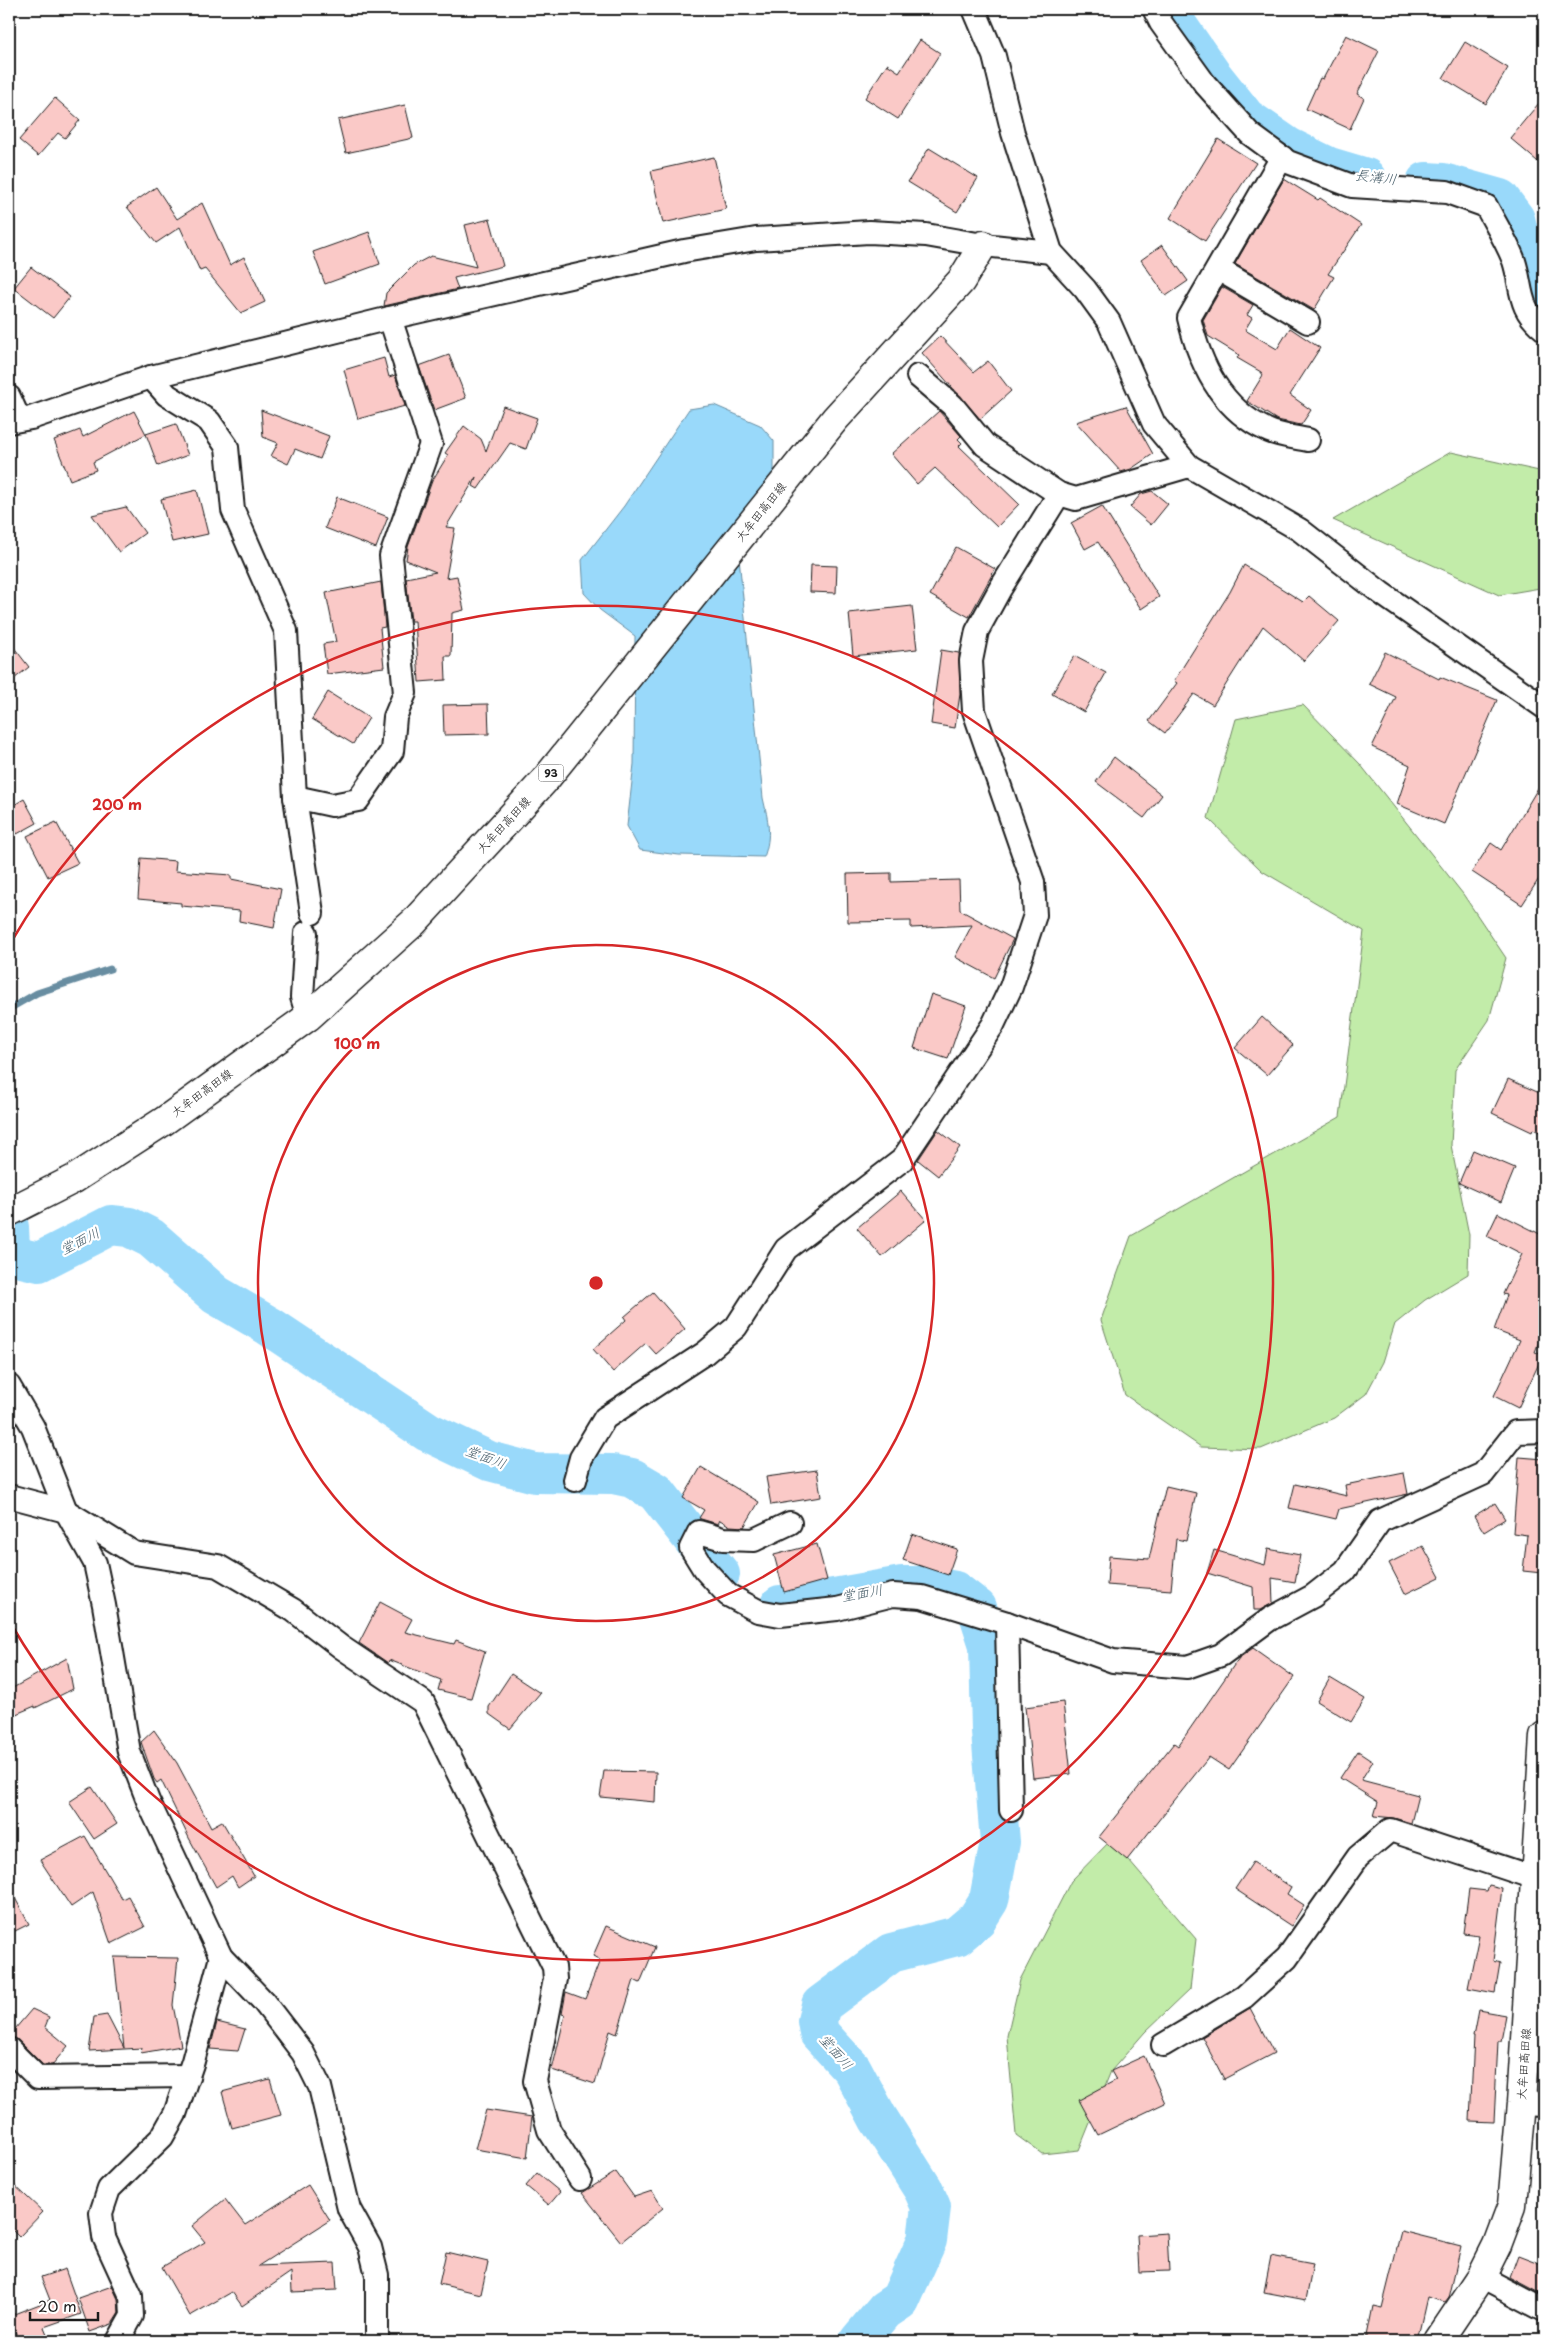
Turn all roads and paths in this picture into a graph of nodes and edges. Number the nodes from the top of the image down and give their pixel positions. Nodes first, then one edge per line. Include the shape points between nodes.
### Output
1 (974, 9) edge
2 (1154, 9) edge
3 (1282, 157) junction
4 (983, 245) junction
5 (1050, 252) junction
6 (1218, 269) junction
7 (390, 318) junction
8 (1308, 322) dead end
9 (1544, 329) edge
10 (918, 376) dead end
11 (151, 377) junction
12 (9, 397) edge
13 (14, 421) edge
14 (1308, 440) dead end
15 (1188, 466) junction
16 (1059, 494) junction
17 (1544, 707) edge
18 (295, 797) junction
19 (308, 1017) junction
20 (18, 1207) edge
21 (9, 1386) edge
22 (1544, 1431) edge
23 (575, 1480) dead end
24 (9, 1496) edge
25 (66, 1511) junction
26 (790, 1523) dead end
27 (1007, 1623) junction
28 (1544, 1736) edge
29 (1011, 1810) dead end
30 (1536, 1878) junction
31 (221, 1957) junction
32 (1163, 2045) dead end
33 (9, 2050) edge
34 (188, 2076) junction
35 (1533, 2104) edge
36 (580, 2179) dead end
37 (1481, 2277) junction
38 (1544, 2310) edge
39 (118, 2341) edge
40 (377, 2341) edge
41 (1438, 2341) edge

1 - 5 street via 994,56 1013,133
2 - 3 street via 1205,84 1250,134
3 - 6 street
3 - 9 street via 1352,186 1448,192 1486,206 1514,261 1520,294 1532,319
4 - 5 street
4 - 7 street via 926,235 869,232 756,239 684,251
4 - 19 main road, 大牟田高田線 / 93 via 961,281 835,419 545,780 414,922
5 - 15 street via 1085,289 1109,322 1154,424
6 - 8 street
6 - 14 street via 1189,318 1196,348 1210,377 1240,415 1268,431
7 - 11 street
7 - 18 street via 431,444 391,556 405,693 395,717 392,751 358,800 332,805
10 - 16 street via 952,405 986,445
11 - 13 street
11 - 18 street via 167,395 209,421 227,447 233,510 286,631
12 - 13 street
15 - 16 street via 1076,499
15 - 17 street via 1300,530 1381,593
16 - 23 street via 976,631 971,660 974,711 1033,882 1034,914 1011,987 993,1025 902,1160 786,1249 736,1327 705,1353 605,1418 581,1458
18 - 19 street via 309,923 302,997
19 - 20 main road, 大牟田高田線 / 93 via 164,1121 74,1179
21 - 25 street via 32,1428
22 - 27 street via 1516,1432 1483,1474 1380,1521 1345,1571 1313,1596 1270,1619 1221,1655 1187,1667 1113,1661
24 - 25 street
25 - 31 street via 94,1563 129,1752 148,1801
25 - 36 street via 134,1553 218,1566 293,1610 423,1702 554,1967 555,1980 535,2081 549,2130
26 - 27 street via 754,1540 723,1539 699,1532 691,1548 704,1569 728,1595 758,1611 780,1616 837,1609 893,1595 922,1597
27 - 29 street
28 - 30 main road, 大牟田高田線
30 - 32 street via 1390,1830 1358,1857 1287,1958 1244,1997
30 - 35 main road, 大牟田高田線
31 - 34 street
31 - 40 street via 263,2001 303,2052 320,2087 349,2208 370,2247 376,2275
33 - 34 street via 38,2078
34 - 39 street via 175,2114 162,2137 109,2189 101,2213 104,2237 131,2296 132,2316
35 - 37 main road, 大牟田高田線 via 1512,2204
37 - 38 street
37 - 41 main road, 大牟田高田線

